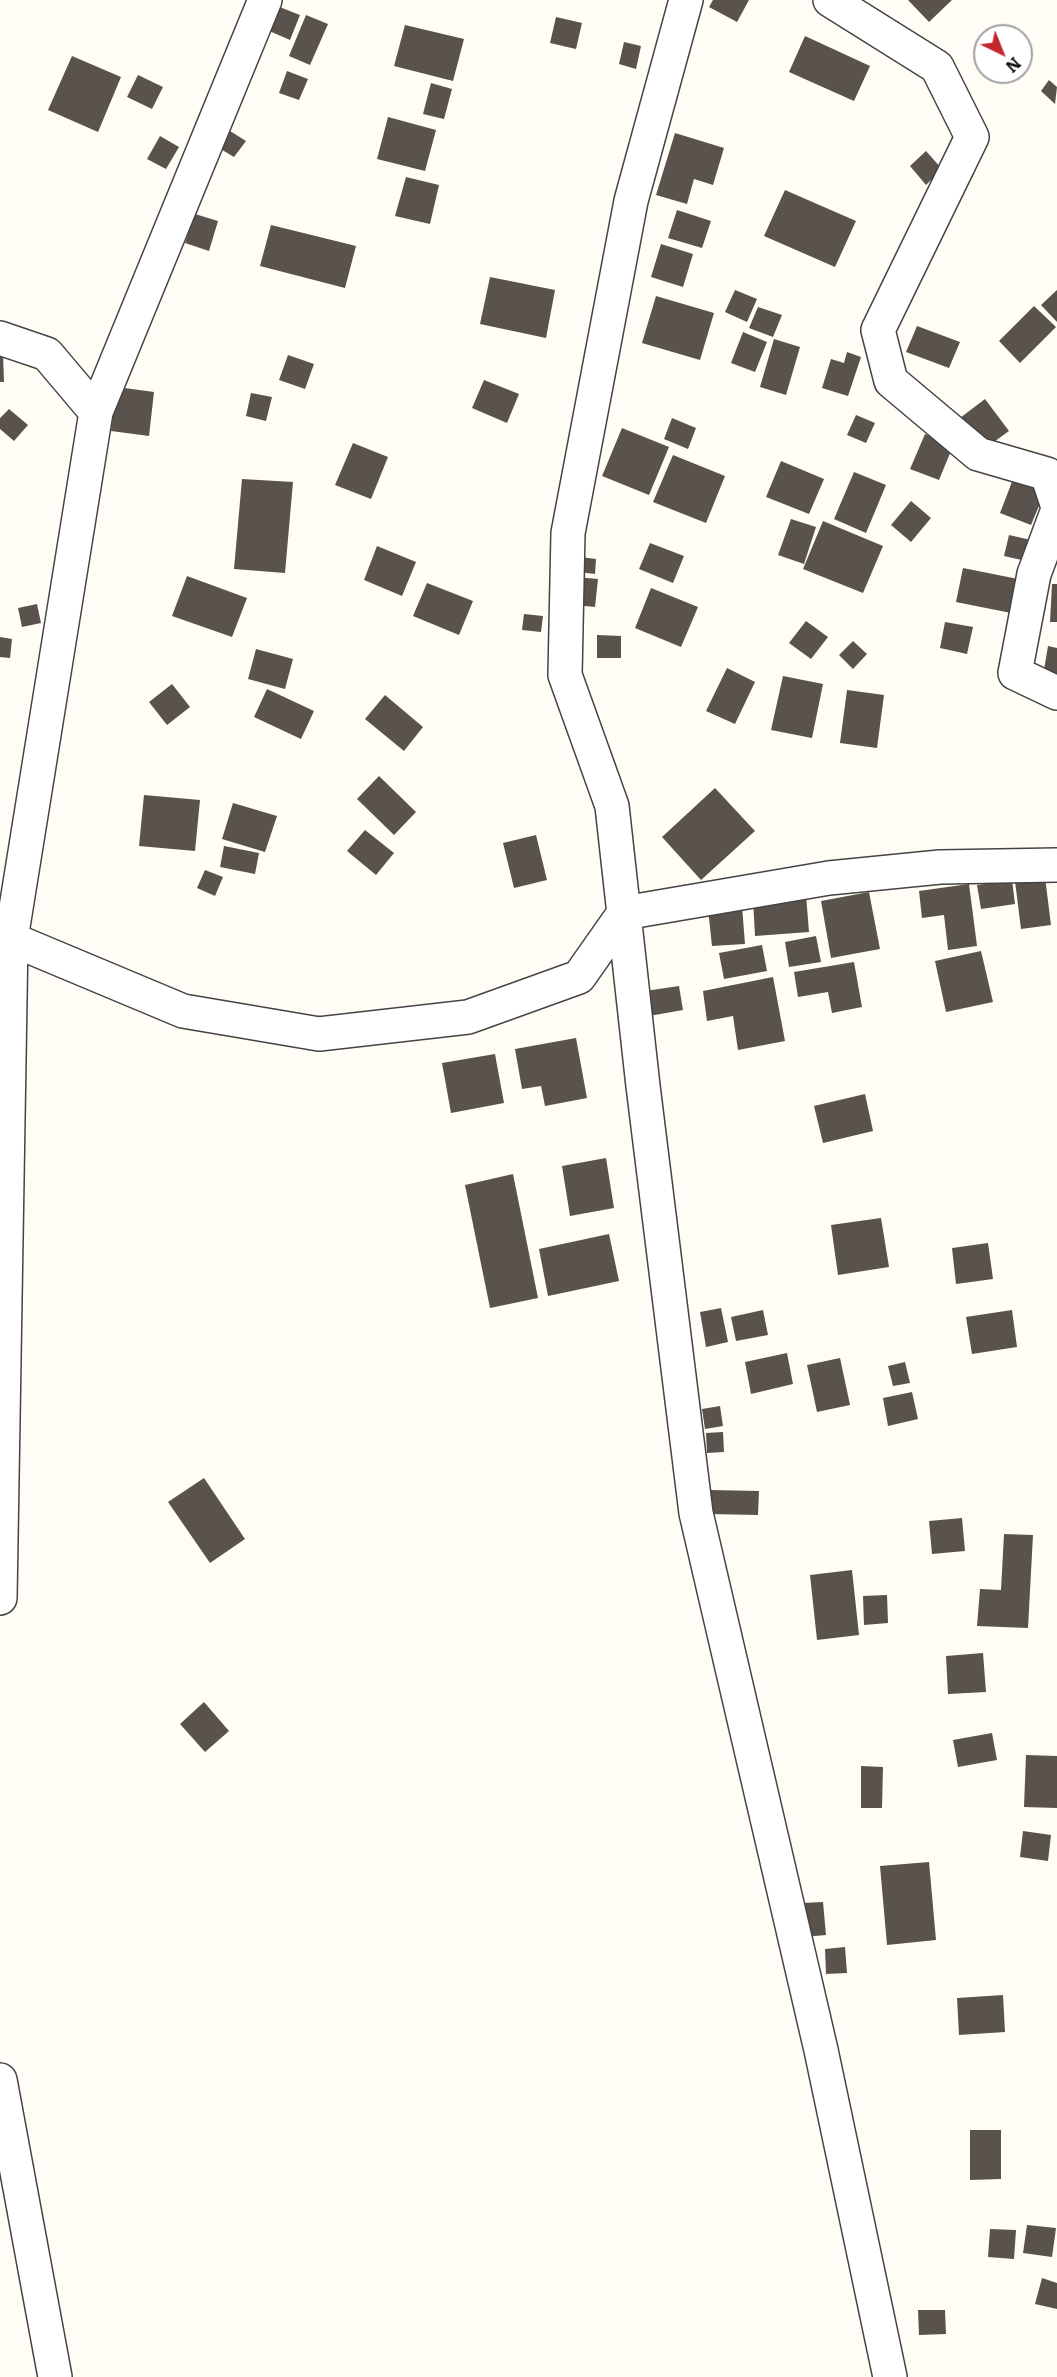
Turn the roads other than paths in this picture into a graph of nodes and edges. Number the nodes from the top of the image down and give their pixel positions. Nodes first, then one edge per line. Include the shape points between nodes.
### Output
1 (265, 0) edge
2 (686, 0) edge
3 (830, 0) edge
4 (0, 338) edge
5 (96, 412) junction
6 (1057, 504) edge
7 (1057, 512) edge
8 (1057, 693) edge
9 (1057, 865) edge
10 (624, 913) junction
11 (11, 939) junction
12 (0, 1598) edge
13 (0, 2080) edge
14 (55, 2377) edge
15 (890, 2377) edge

1 - 5 street
2 - 10 street via 631,201 568,533 565,675 612,806
3 - 6 street via 938,67 972,137 878,330 891,381 978,454 1047,474
4 - 5 street via 47,354
5 - 11 street
7 - 8 street via 1034,574 1015,673
9 - 10 street via 940,867 829,878
10 - 11 street via 579,977 468,1017 319,1034 183,1011
10 - 15 street via 696,1513 821,2050
11 - 12 street
13 - 14 street

